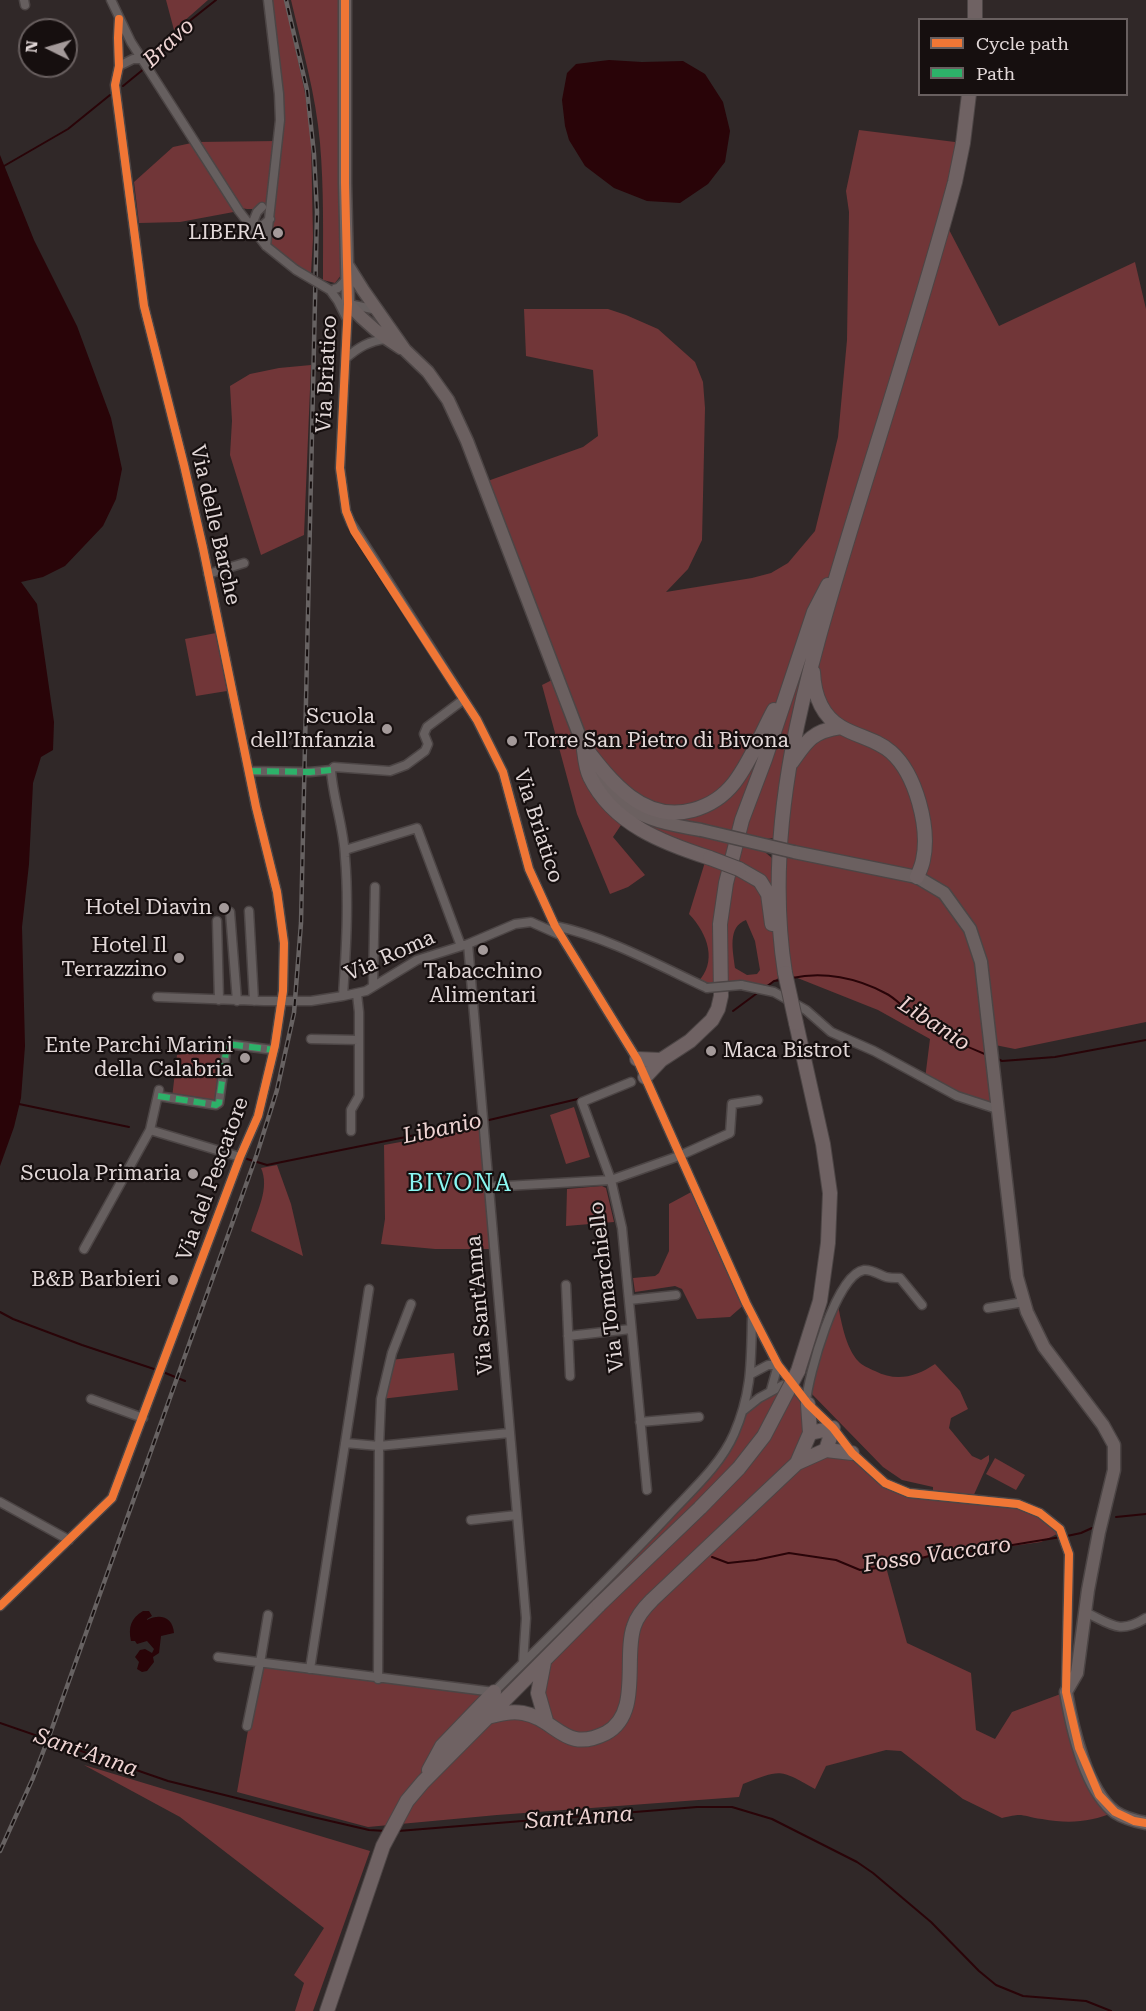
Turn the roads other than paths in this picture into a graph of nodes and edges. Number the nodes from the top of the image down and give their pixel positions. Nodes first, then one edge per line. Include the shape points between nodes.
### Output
1 (111, 0) edge
2 (268, 0) edge
3 (345, 0) edge
4 (975, 0) edge
5 (975, 18) edge
6 (119, 19) junction
7 (132, 44) junction
8 (119, 51) junction
9 (142, 60) junction
10 (122, 64) junction
11 (969, 96) edge
12 (272, 197) junction
13 (236, 207) junction
14 (262, 207) junction
15 (270, 219) junction
16 (251, 227) junction
17 (266, 246) junction
18 (348, 272) junction
19 (334, 289) junction
20 (343, 303) junction
21 (378, 310) junction
22 (386, 339) junction
23 (405, 350) junction
24 (346, 357) junction
25 (841, 562) junction
26 (244, 563) dead end
27 (208, 574) junction
28 (813, 659) junction
29 (792, 678) junction
30 (462, 700) junction
31 (841, 727) junction
32 (583, 745) junction
33 (789, 766) junction
34 (331, 770) junction
35 (249, 771) junction
36 (345, 850) junction
37 (917, 877) junction
38 (375, 887) dead end
39 (249, 911) dead end
40 (230, 912) dead end
41 (217, 921) dead end
42 (557, 930) junction
43 (465, 945) junction
44 (781, 945) junction
45 (373, 986) junction
46 (357, 994) junction
47 (282, 995) junction
48 (343, 996) junction
49 (157, 997) dead end
50 (219, 1000) junction
51 (237, 1001) junction
52 (254, 1001) junction
53 (310, 1039) dead end
54 (359, 1040) junction
55 (274, 1050) junction
56 (637, 1059) junction
57 (661, 1060) junction
58 (645, 1077) junction
59 (632, 1082) dead end
60 (758, 1100) dead end
61 (997, 1108) junction
62 (150, 1130) junction
63 (351, 1131) dead end
64 (679, 1156) junction
65 (240, 1157) junction
66 (611, 1180) junction
67 (488, 1187) junction
68 (84, 1249) dead end
69 (566, 1285) dead end
70 (369, 1290) dead end
71 (676, 1295) dead end
72 (628, 1300) junction
73 (1024, 1302) junction
74 (411, 1304) dead end
75 (922, 1305) dead end
76 (988, 1308) dead end
77 (752, 1316) junction
78 (631, 1329) junction
79 (568, 1336) junction
80 (778, 1365) junction
81 (751, 1374) junction
82 (570, 1376) dead end
83 (771, 1390) junction
84 (799, 1392) junction
85 (91, 1399) dead end
86 (807, 1403) junction
87 (743, 1410) junction
88 (699, 1417) dead end
89 (143, 1418) junction
90 (640, 1422) junction
91 (833, 1428) junction
92 (510, 1433) junction
93 (810, 1433) junction
94 (345, 1443) junction
95 (379, 1446) junction
96 (826, 1450) junction
97 (852, 1453) junction
98 (797, 1463) junction
99 (647, 1490) dead end
100 (0, 1502) edge
101 (517, 1515) junction
102 (471, 1520) dead end
103 (69, 1540) junction
104 (0, 1606) edge
105 (1085, 1612) junction
106 (268, 1615) dead end
107 (1146, 1618) edge
108 (218, 1657) dead end
109 (544, 1662) junction
110 (261, 1663) junction
111 (523, 1663) junction
112 (310, 1669) junction
113 (378, 1679) junction
114 (494, 1692) junction
115 (1066, 1692) junction
116 (487, 1718) junction
117 (546, 1721) junction
118 (247, 1726) dead end
119 (423, 1782) junction
120 (1146, 1823) edge
121 (327, 2011) edge

1 - 6 street
2 - 12 street via 280,103
3 - 18 street
4 - 5 main road
6 - 7 street
6 - 8 street
7 - 8 street
7 - 9 street
7 - 10 street via 131,53
8 - 10 street
9 - 10 street
9 - 13 street
10 - 27 street, Via delle Barche via 115,85 144,306
11 - 25 main road via 956,182
12 - 14 street
12 - 15 street
13 - 14 street
13 - 16 street
14 - 16 street
15 - 16 street via 257,228
15 - 17 street
16 - 17 street
17 - 19 street, bridge via 296,270
18 - 19 street
18 - 20 street
18 - 21 street
19 - 20 street
20 - 21 street
20 - 22 street
20 - 24 street, Via Briatico via 348,321
21 - 23 street
22 - 23 street
22 - 24 street via 373,340
23 - 32 street via 428,372 448,400 467,441
24 - 30 street, Via Briatico via 340,468 346,511 354,531
25 - 28 main road
25 - 29 main road via 814,612
26 - 27 street
27 - 35 street, Via delle Barche
28 - 31 main road via 819,704
28 - 33 main road
29 - 32 main road via 750,758 735,781 710,805 687,812 643,805 607,777
29 - 57 main road via 742,820 726,883 720,924 718,1009 690,1041
30 - 34 street via 427,727 425,751 406,765 390,771 334,767
30 - 42 street, Via Briatico via 477,720 503,772 528,869
31 - 33 main road via 814,734
31 - 37 main road via 890,751 905,767 923,822 923,859
32 - 37 street, bridge via 604,784 626,808 641,816
32 - 44 main road, bridge via 589,775 612,809 658,839 760,881 768,894 773,934
33 - 44 main road via 781,846
34 - 35 street
34 - 36 street
35 - 47 street, Via delle Barche via 277,892 284,943
36 - 43 street, Via Sant'Anna via 417,828
36 - 48 street
37 - 61 street via 944,893 970,929 981,962
38 - 45 street
39 - 52 street
40 - 51 street
41 - 50 street
42 - 43 street, Via Roma via 531,922 515,924
42 - 56 street, Via Briatico
42 - 61 street, Via Roma, bridge via 572,929 707,988 741,985 770,991 806,1010 831,1032 957,1096
43 - 45 street, Via Roma via 417,960
43 - 67 street, Via Sant'Anna
44 - 109 main road, bridge via 824,1144 830,1193 820,1301 798,1371 764,1436 739,1468
45 - 46 street, Via Roma
46 - 48 street, Via Roma
46 - 54 street
47 - 48 street, Via Roma via 311,1001
47 - 52 street, Via Roma
47 - 55 street, Via del Pescatore
49 - 50 street, Via Roma
50 - 51 street, Via Roma
51 - 52 street, Via Roma
53 - 54 street
54 - 63 street via 358,1096 351,1110
55 - 62 street via 227,1044 219,1103 158,1093
55 - 65 street, Via del Pescatore via 258,1116
56 - 57 main road
56 - 58 street, Via Briatico
57 - 58 main road
58 - 64 street, Via Briatico
59 - 66 street, Via Tomarchiello via 582,1102
60 - 64 street via 732,1104 730,1133
61 - 73 street via 1017,1277
62 - 65 street
62 - 68 street
64 - 66 street
64 - 77 street, Via Briatico
65 - 89 street, Via del Pescatore
66 - 67 street
66 - 72 street, Via Tomarchiello via 622,1228
67 - 92 street, Via Sant'Anna
69 - 79 street
70 - 94 street
71 - 72 street
72 - 78 street, Via Tomarchiello
73 - 76 street
73 - 105 street via 1044,1347 1114,1445 1114,1470
74 - 95 street via 392,1353 381,1399
75 - 86 street via 900,1278 864,1270 853,1275 831,1313 808,1385
77 - 80 street, Via Briatico
77 - 81 street
78 - 79 street
78 - 90 street, Via Tomarchiello
79 - 82 street
80 - 81 street via 768,1365
80 - 83 street
80 - 84 street, Via Briatico
81 - 87 street
83 - 84 street via 783,1385
83 - 87 street
84 - 86 street, Via Briatico
85 - 89 street
86 - 91 street, Via Briatico
86 - 93 main road
87 - 111 street via 718,1463
88 - 90 street
89 - 103 street, Via del Pescatore via 112,1498
90 - 99 street, Via Tomarchiello
91 - 93 main road
91 - 96 main road
91 - 97 street, Via Briatico
92 - 95 street
92 - 101 street, Via Sant'Anna
93 - 98 main road
94 - 95 street
94 - 112 street
95 - 113 street
96 - 97 main road
96 - 98 main road
97 - 115 street, Via Briatico via 885,1483 909,1493 1018,1504 1040,1513 1060,1532 1069,1554
98 - 117 main road via 645,1608 632,1635 628,1700 610,1731 584,1740 565,1736
100 - 103 street
101 - 102 street
101 - 111 street, Via Sant'Anna via 526,1618
103 - 104 street, Via del Pescatore
105 - 107 street via 1116,1627 1132,1627
105 - 115 street via 1077,1673
106 - 110 street
108 - 110 street
109 - 116 main road
109 - 117 main road via 538,1694
110 - 112 street
110 - 118 street
111 - 114 street
112 - 113 street
113 - 114 street
114 - 119 main road via 442,1746
115 - 120 street via 1079,1748 1099,1795 1115,1812
116 - 117 main road via 507,1712 525,1713
116 - 119 main road
119 - 121 main road via 407,1801 387,1839

